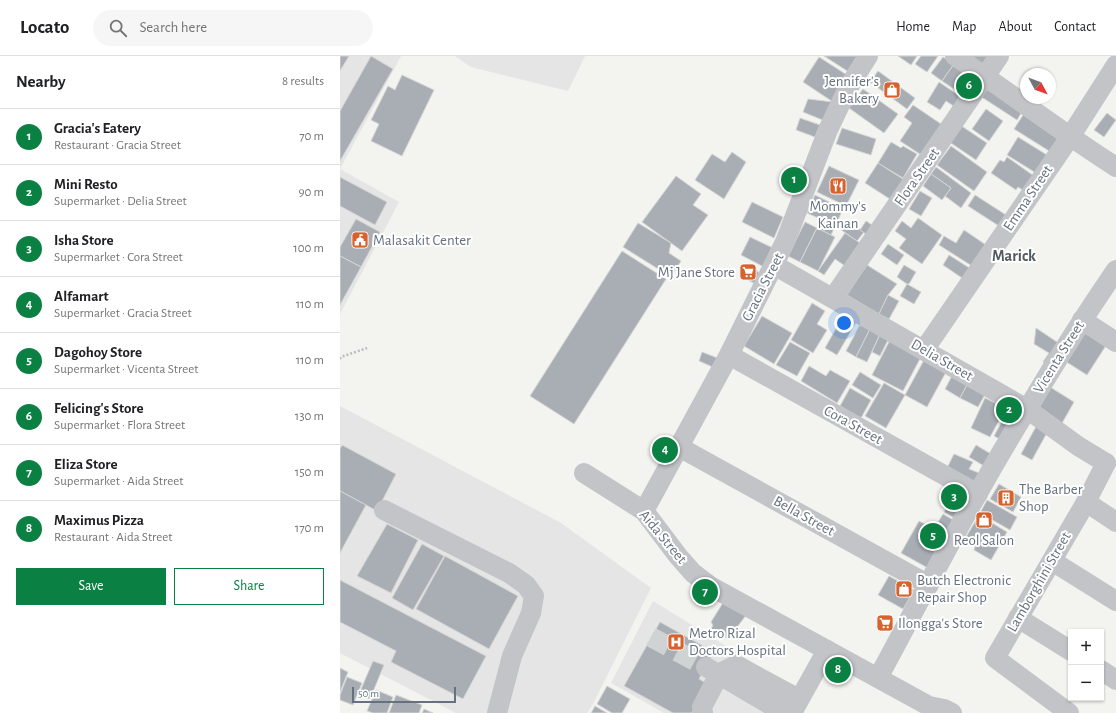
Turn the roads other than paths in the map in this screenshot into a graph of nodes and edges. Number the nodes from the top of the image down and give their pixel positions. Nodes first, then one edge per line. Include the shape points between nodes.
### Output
1 (868, 56) edge
2 (954, 56) edge
3 (999, 56) edge
4 (1116, 65) edge
5 (986, 77) junction
6 (1070, 137) junction
7 (1116, 167) edge
8 (774, 265) junction
9 (1116, 270) edge
10 (833, 298) junction
11 (1082, 320) junction
12 (1116, 342) edge
13 (924, 350) junction
14 (729, 355) junction
15 (1027, 409) junction
16 (678, 447) junction
17 (1111, 460) edge
18 (584, 473) dead end
19 (978, 494) junction
20 (1086, 502) junction
21 (384, 510) dead end
22 (644, 511) junction
23 (1116, 522) edge
24 (1052, 561) junction
25 (928, 585) junction
26 (1116, 601) edge
27 (1018, 618) junction
28 (1068, 649) edge
29 (827, 650) junction
30 (713, 672) junction
31 (1104, 672) edge
32 (878, 678) junction
33 (1116, 680) edge
34 (796, 706) edge
35 (941, 710) edge
36 (497, 713) edge
37 (703, 713) edge
38 (784, 713) edge
39 (1069, 713) edge

1 - 8 street, Gracia Street via 848,88 828,130
2 - 5 street
3 - 5 street, Flora Street
4 - 6 street, Emma Street
5 - 6 street
5 - 10 street, Flora Street
6 - 7 street
6 - 13 street, Emma Street
8 - 10 street, Delia Street
8 - 14 street, Gracia Street
9 - 11 street, Vicenta Street
10 - 13 street, Delia Street
11 - 12 street
11 - 15 street, Vicenta Street
13 - 15 street, Delia Street
14 - 16 street, Gracia Street
14 - 19 street, Cora Street
15 - 17 street, Delia Street via 1078,446
15 - 19 street, Vicenta Street
16 - 22 street, Gracia Street
16 - 25 street, Bella Street
17 - 20 street, Lamborghini Street
18 - 22 street, Aida Street
19 - 25 street, Vicenta Street
20 - 23 street
20 - 24 street, Lamborghini Street
21 - 36 street via 509,573 526,585 534,596 531,613 512,656
22 - 29 street, Aida Street via 678,556 693,573 710,586
24 - 26 street
24 - 27 street, Lamborghini Street
25 - 32 street, Vicenta Street
27 - 28 street
27 - 39 street, Lamborghini Street via 995,658
29 - 32 street, Aida Street
29 - 34 street
30 - 34 street via 724,671 736,664
30 - 37 street via 714,684 702,707
30 - 38 street
31 - 33 street
32 - 35 street, Aida Street

